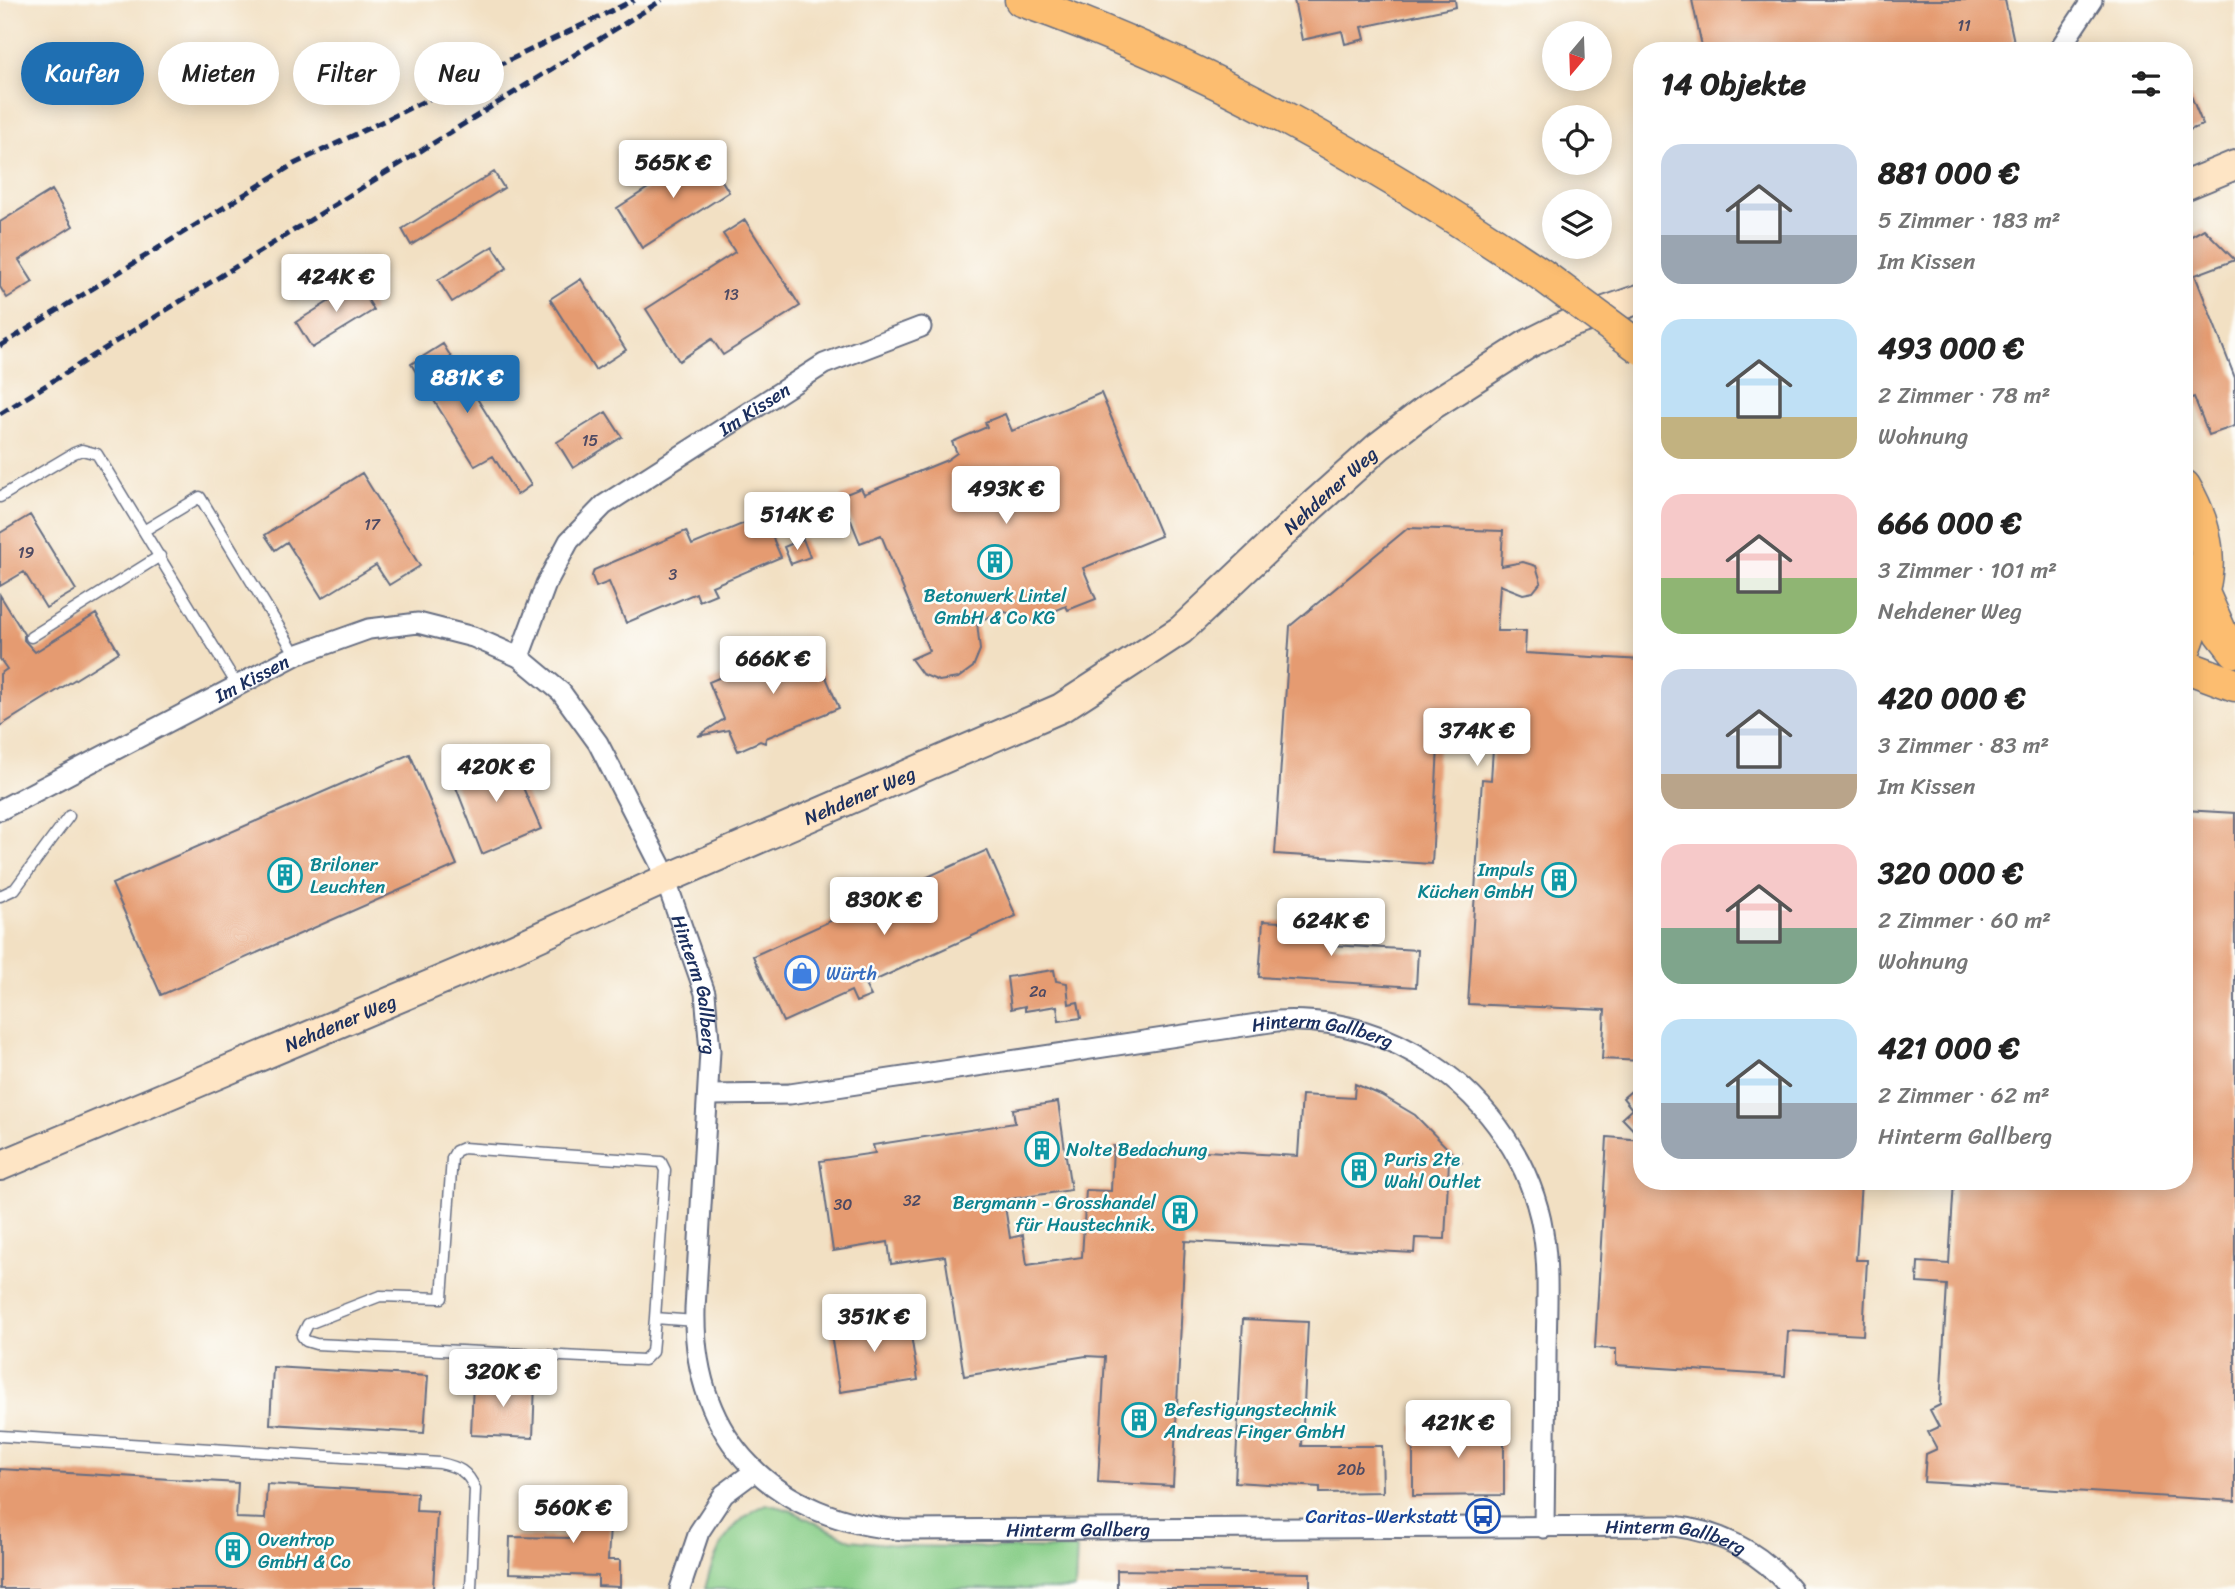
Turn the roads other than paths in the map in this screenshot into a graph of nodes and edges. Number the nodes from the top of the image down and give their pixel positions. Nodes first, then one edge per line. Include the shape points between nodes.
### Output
1 (1021, 0) edge
2 (2092, 0) edge
3 (2064, 42) edge
4 (2235, 166) edge
5 (2193, 182) edge
6 (1633, 301) edge
7 (921, 327) dead end
8 (1633, 342) edge
9 (0, 497) edge
10 (2193, 503) edge
11 (145, 530) junction
12 (160, 556) junction
13 (2194, 584) edge
14 (31, 638) dead end
15 (2235, 651) edge
16 (296, 655) junction
17 (519, 657) junction
18 (2193, 669) edge
19 (237, 685) junction
20 (2235, 685) edge
21 (0, 810) edge
22 (69, 816) dead end
23 (666, 879) junction
24 (0, 896) edge
25 (708, 1096) junction
26 (0, 1166) edge
27 (655, 1318) junction
28 (695, 1321) junction
29 (0, 1436) edge
30 (755, 1471) junction
31 (1544, 1528) junction
32 (471, 1589) edge
33 (680, 1589) edge
34 (1791, 1589) edge

1 - 8 main road, bridge via 1165,59 1322,136 1455,216
2 - 3 street
4 - 5 street
6 - 23 street, Nehdener Weg via 1567,324 1528,344 1431,406 1312,506 1181,631 1061,708
7 - 17 street, Im Kissen via 824,364 604,505 569,541 546,583
9 - 11 lane via 74,453 90,450 104,463
10 - 13 main road via 2206,542
11 - 12 lane
11 - 16 lane via 200,497
12 - 14 lane
12 - 19 lane
13 - 15 main road
16 - 17 street, Im Kissen via 369,629 418,624 472,637
16 - 19 street, Im Kissen
17 - 23 street, Im Kissen via 561,692 598,743
18 - 20 main road
19 - 21 street, Im Kissen
22 - 24 lane via 15,889
23 - 25 street, Hinterm Gallberg via 705,993
23 - 26 street, Nehdener Weg via 477,965
25 - 28 street, Hinterm Gallberg
25 - 31 street, Hinterm Gallberg via 790,1094 1277,1021 1341,1025 1399,1044 1449,1075 1478,1103 1509,1143 1536,1202 1546,1259
27 - 27 lane via 652,1352 644,1360 316,1343 302,1336 308,1324 380,1296 442,1298 452,1158 463,1147 662,1162
27 - 28 lane
28 - 30 street, Hinterm Gallberg via 702,1368 719,1422
29 - 32 lane via 458,1467 471,1477 475,1489
30 - 31 street, Hinterm Gallberg via 798,1503 833,1519 904,1531
30 - 33 street via 724,1494 699,1532
31 - 34 street, Hinterm Gallberg via 1674,1526 1697,1530 1754,1554

